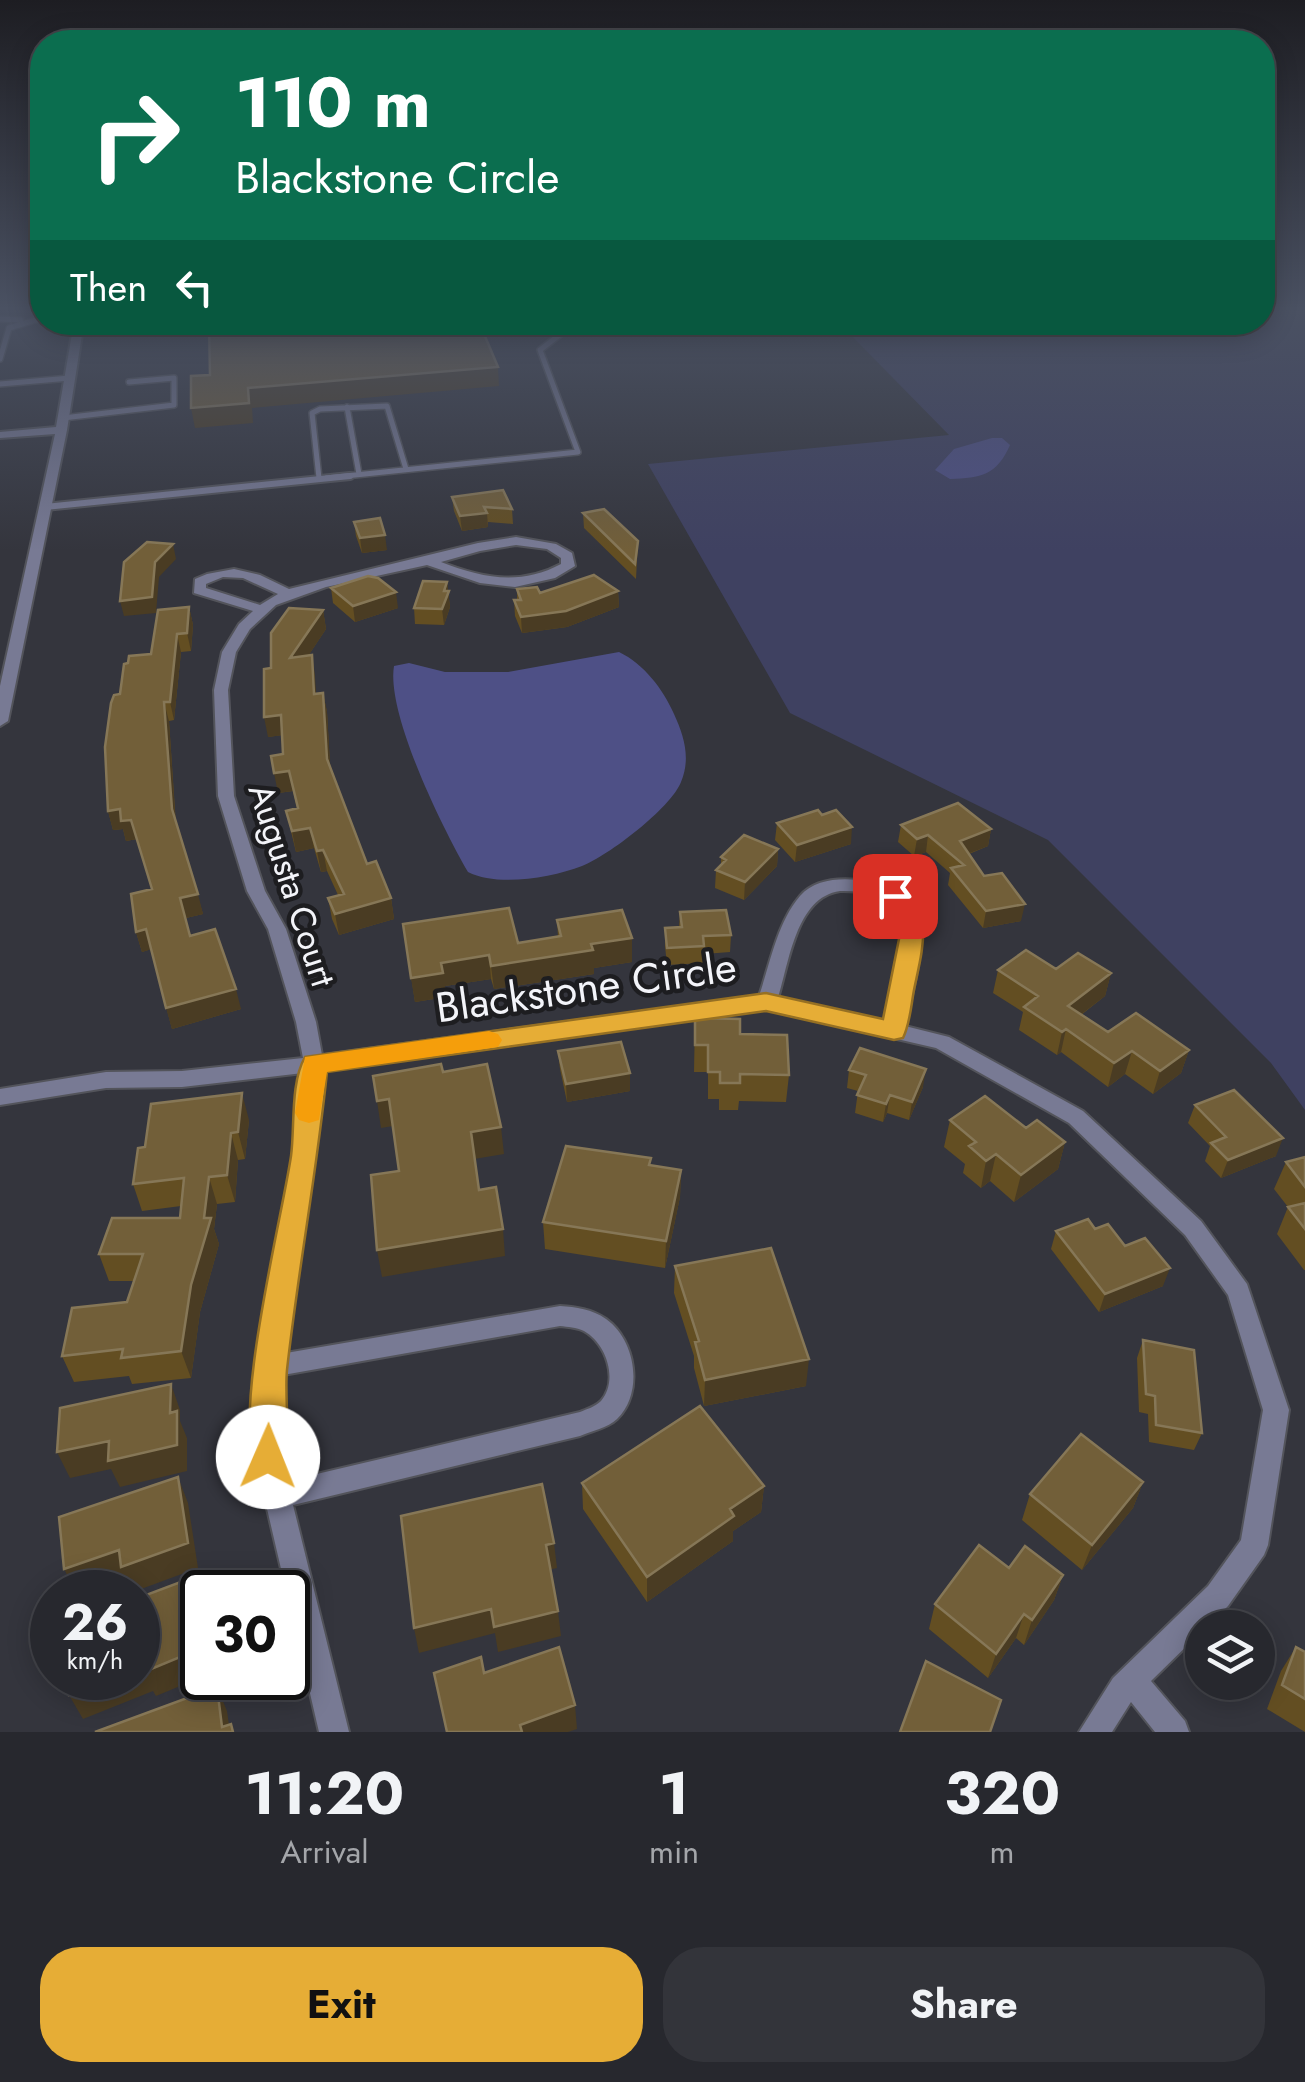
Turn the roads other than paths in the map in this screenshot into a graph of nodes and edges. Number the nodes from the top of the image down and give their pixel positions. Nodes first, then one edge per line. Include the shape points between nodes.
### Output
1 (68, 389) edge
2 (174, 389) edge
3 (554, 389) edge
4 (346, 406) junction
5 (62, 424) junction
6 (0, 435) edge
7 (406, 470) junction
8 (360, 474) junction
9 (319, 478) junction
10 (45, 506) junction
11 (427, 561) junction
12 (288, 594) junction
13 (263, 610) junction
14 (3, 688) edge
15 (0, 721) edge
16 (766, 1002) junction
17 (894, 1031) junction
18 (314, 1064) junction
19 (0, 1097) edge
20 (272, 1366) junction
21 (276, 1496) junction
22 (1131, 1679) junction
23 (334, 1732) edge
24 (1094, 1732) edge
25 (1174, 1732) edge

1 - 5 street
2 - 5 lane via 174,405
3 - 7 lane via 578,452
4 - 7 lane via 387,406
4 - 8 lane
4 - 9 lane via 312,414
5 - 6 street
5 - 10 street
7 - 8 lane
8 - 9 lane
9 - 10 lane
10 - 14 street
11 - 11 street, Augusta Court via 504,584 534,582 568,566 555,546 528,542
11 - 12 street, Augusta Court
12 - 13 street, Augusta Court
12 - 13 street via 249,573 230,571 200,582 198,590 215,598
13 - 18 street, Augusta Court via 229,652 221,690 226,796 256,891 276,929
14 - 15 street
16 - 17 street, Blackstone Circle
16 - 17 street via 800,908 814,892 828,885 873,884 908,911 912,934
16 - 18 street, Blackstone Circle
17 - 22 street, Blackstone Circle via 942,1042 1076,1117 1193,1228 1239,1291 1276,1410 1254,1545 1218,1596
18 - 19 street, Blackstone Circle via 106,1080
18 - 20 street
20 - 21 street via 268,1457
20 - 21 street via 560,1316 585,1319 608,1334 620,1358 621,1388 608,1412 580,1424
21 - 23 street
22 - 24 street, Blackstone Circle
22 - 25 street

